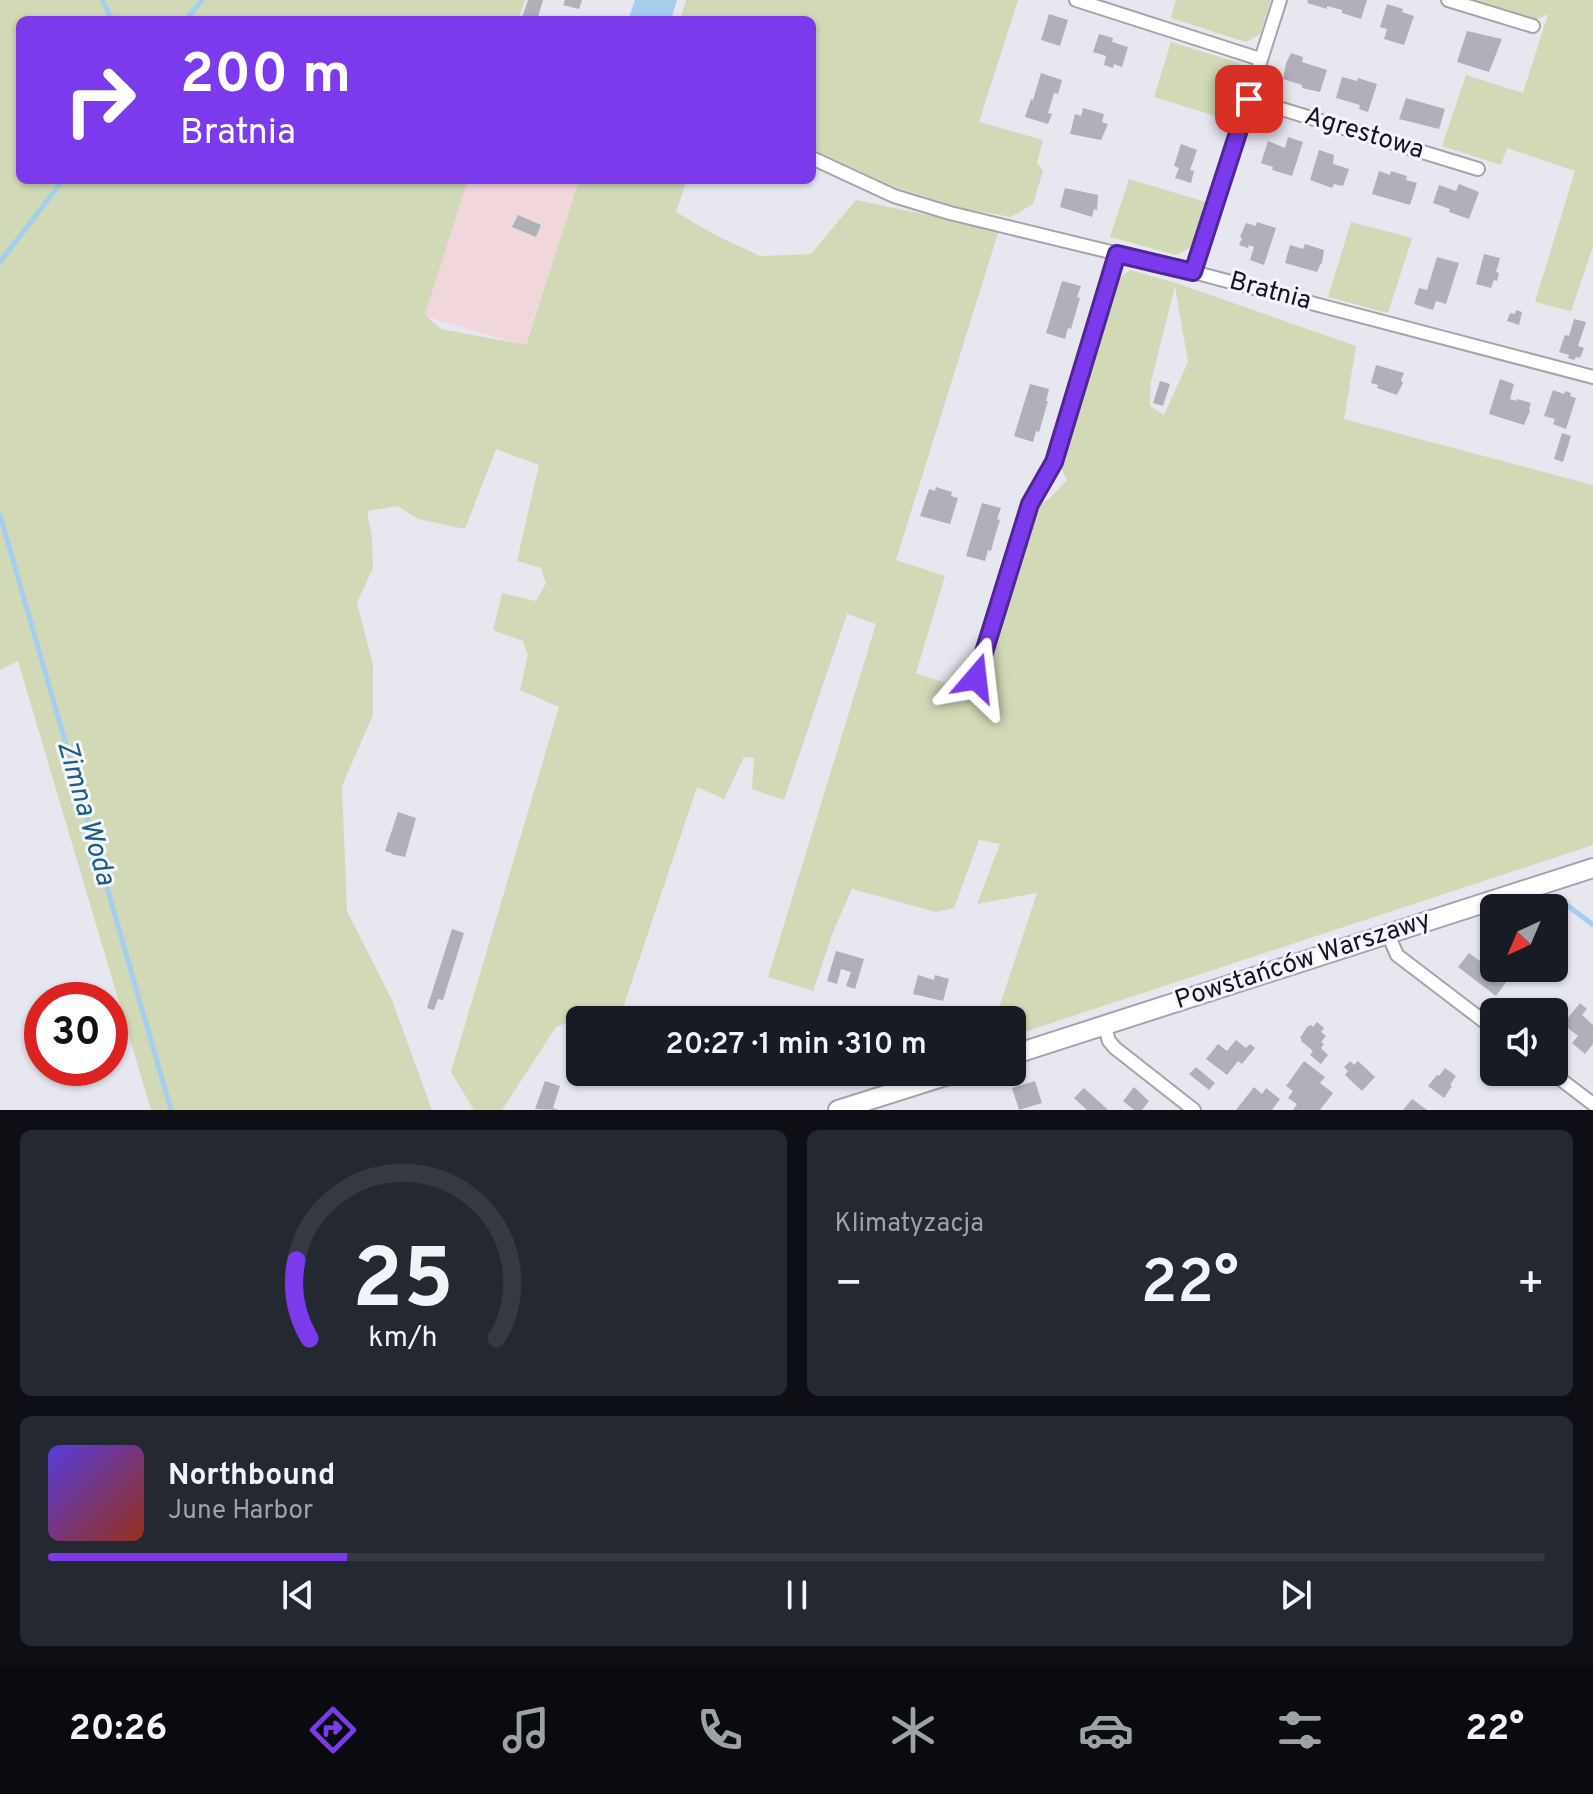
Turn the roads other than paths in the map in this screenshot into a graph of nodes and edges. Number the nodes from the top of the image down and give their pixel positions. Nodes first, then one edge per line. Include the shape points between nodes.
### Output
1 (1076, 0) edge
2 (1280, 0) edge
3 (1448, 0) edge
4 (1533, 26) dead end
5 (1260, 59) junction
6 (1249, 99) junction
7 (816, 160) edge
8 (1478, 169) dead end
9 (1117, 254) junction
10 (1193, 272) junction
11 (1593, 377) edge
12 (976, 678) dead end
13 (1593, 868) edge
14 (1388, 934) junction
15 (1480, 1018) edge
16 (1104, 1025) junction
17 (1026, 1050) edge
18 (1568, 1085) edge
19 (920, 1086) edge
20 (1593, 1104) edge
21 (869, 1105) edge
22 (838, 1110) edge
23 (1194, 1110) edge

1 - 5 street
2 - 5 street
3 - 4 street
5 - 6 street
6 - 8 street, Agrestowa
6 - 10 street
7 - 9 street, Bratnia via 894,196
9 - 10 street, Bratnia
9 - 12 street via 1054,462 1030,504
10 - 11 street, Bratnia
13 - 14 street, Powstańców Warszawy
14 - 15 street via 1397,955
14 - 16 street, Powstańców Warszawy
16 - 17 street, Powstańców Warszawy
16 - 23 street via 1113,1046
18 - 20 street
19 - 21 street
21 - 22 street

